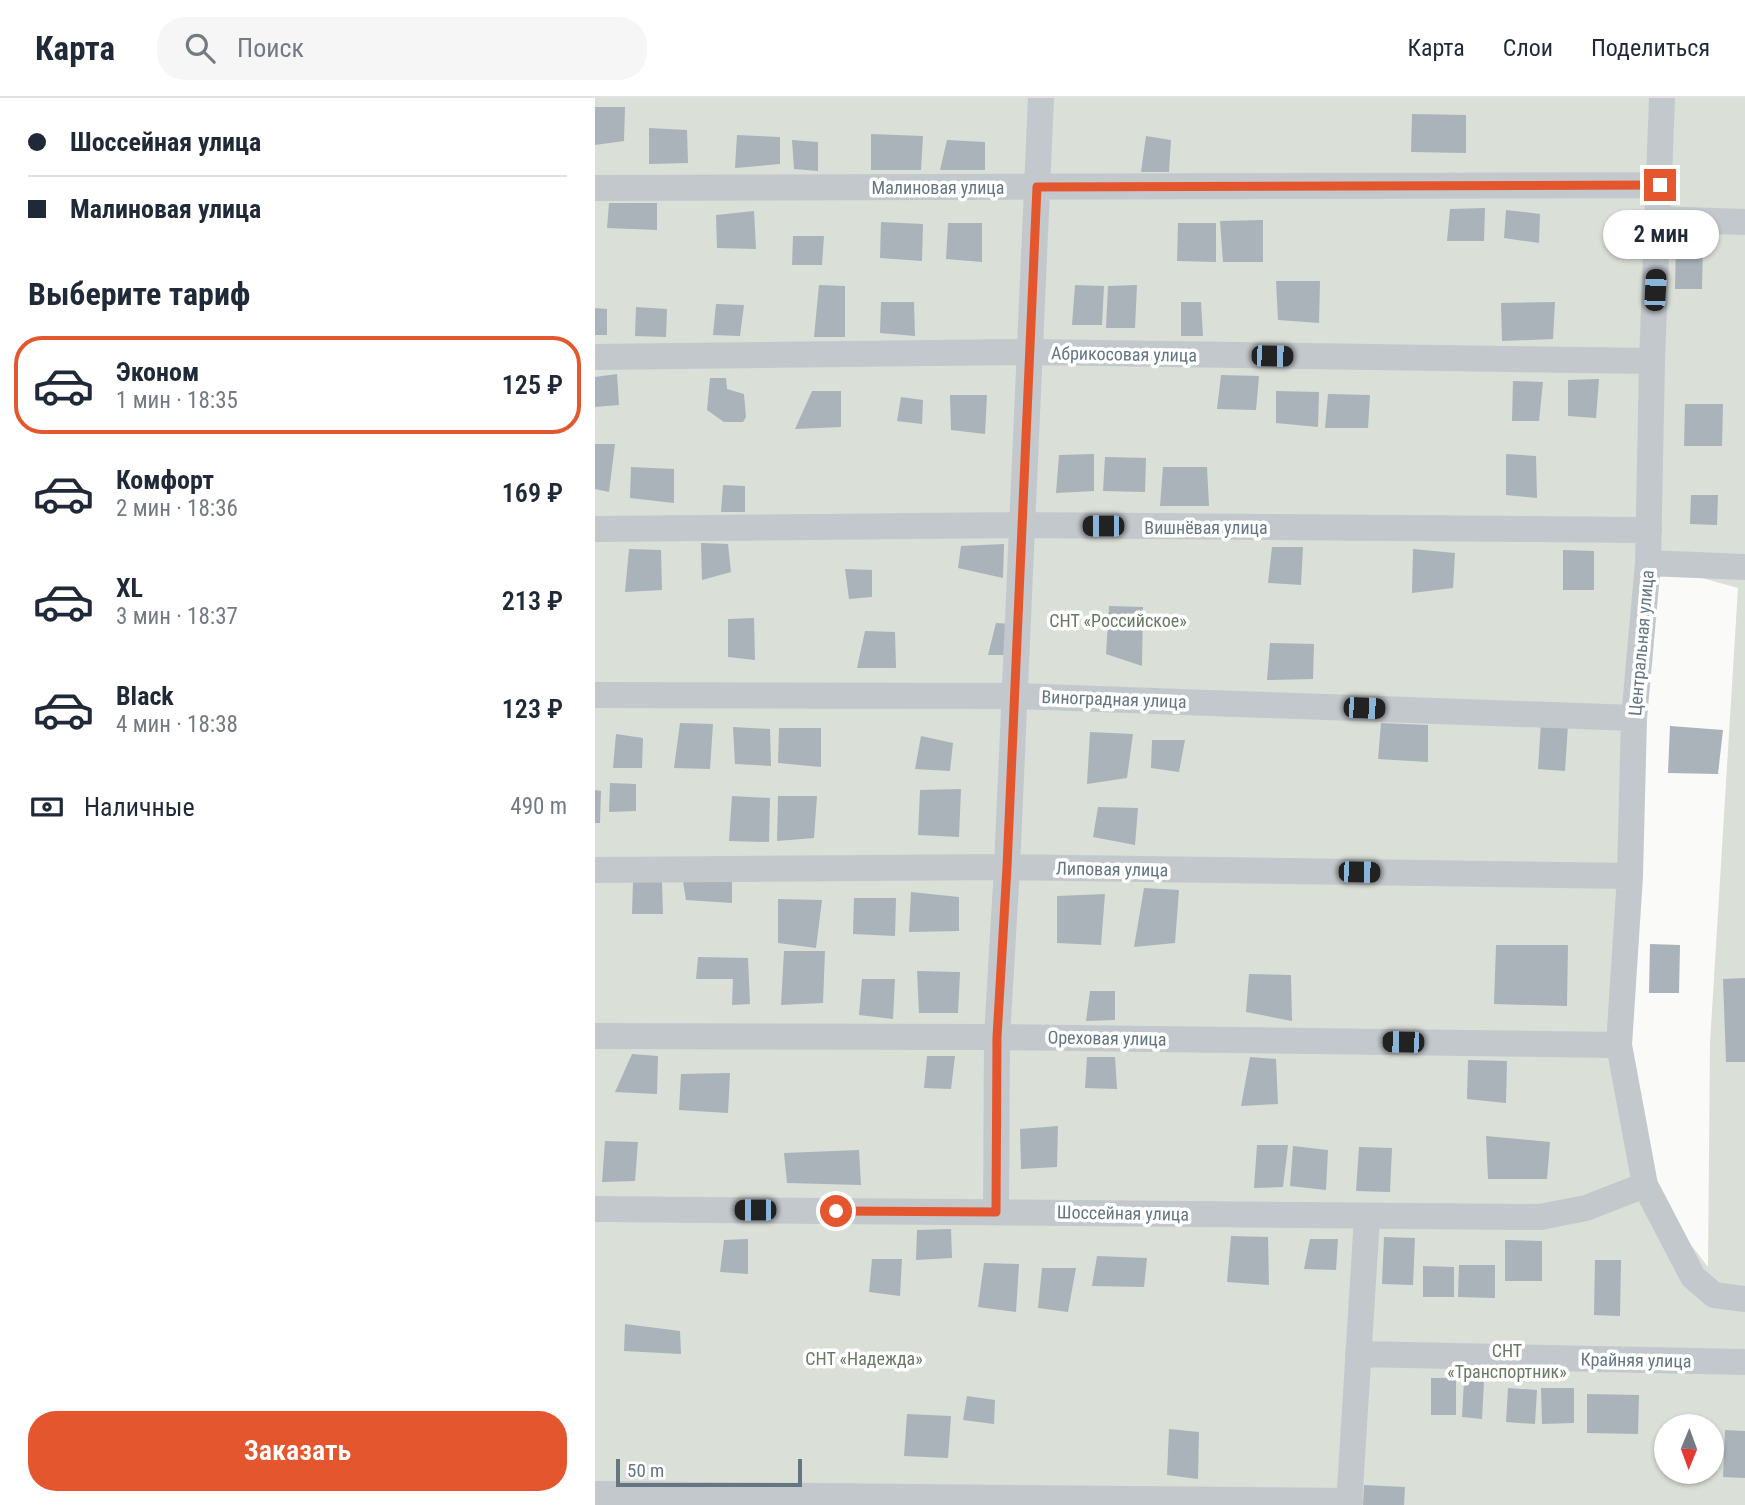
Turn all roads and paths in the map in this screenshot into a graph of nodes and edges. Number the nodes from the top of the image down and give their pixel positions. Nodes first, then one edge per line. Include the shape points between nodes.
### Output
1 (1041, 98) edge
2 (1663, 98) edge
3 (1660, 185) junction
4 (1037, 187) junction
5 (595, 188) edge
6 (1657, 219) junction
7 (1745, 222) edge
8 (1028, 352) junction
9 (595, 357) edge
10 (1652, 361) junction
11 (1021, 525) junction
12 (595, 529) edge
13 (1649, 530) junction
14 (1648, 563) junction
15 (1745, 567) edge
16 (595, 695) edge
17 (1013, 696) junction
18 (1633, 718) junction
19 (1007, 867) junction
20 (595, 870) edge
21 (1630, 876) junction
22 (595, 1036) edge
23 (997, 1037) junction
24 (1619, 1045) junction
25 (1645, 1185) junction
26 (595, 1209) edge
27 (996, 1212) junction
28 (1367, 1217) junction
29 (1745, 1298) edge
30 (1358, 1354) junction
31 (1745, 1362) edge
32 (595, 1494) edge
33 (1349, 1503) edge

1 - 4 street
2 - 3 street, Центральная улица
3 - 4 street, Малиновая улица
3 - 6 street, Центральная улица
4 - 5 street, Малиновая улица
4 - 8 street
6 - 7 street
6 - 10 street, Центральная улица
8 - 9 street, Абрикосовая улица
8 - 10 street, Абрикосовая улица
8 - 11 street
10 - 13 street, Центральная улица
11 - 12 street, Вишнёвая улица
11 - 13 street, Вишнёвая улица
11 - 17 street
13 - 14 street, Центральная улица
14 - 15 street
14 - 18 street, Центральная улица
16 - 17 street, Виноградная улица
17 - 18 street, Виноградная улица
17 - 19 street
18 - 21 street, Центральная улица
19 - 20 street, Липовая улица
19 - 21 street, Липовая улица
19 - 23 street
21 - 24 street, Центральная улица
22 - 23 street, Ореховая улица
23 - 24 street, Ореховая улица
23 - 27 street
24 - 25 street, Центральная улица
25 - 28 street, Шоссейная улица via 1586,1208 1540,1217
25 - 29 street, Центральная улица via 1693,1277 1714,1295
26 - 27 street, Шоссейная улица
27 - 28 street, Шоссейная улица
28 - 30 street
30 - 31 street, Крайняя улица
30 - 33 street
32 - 33 street

